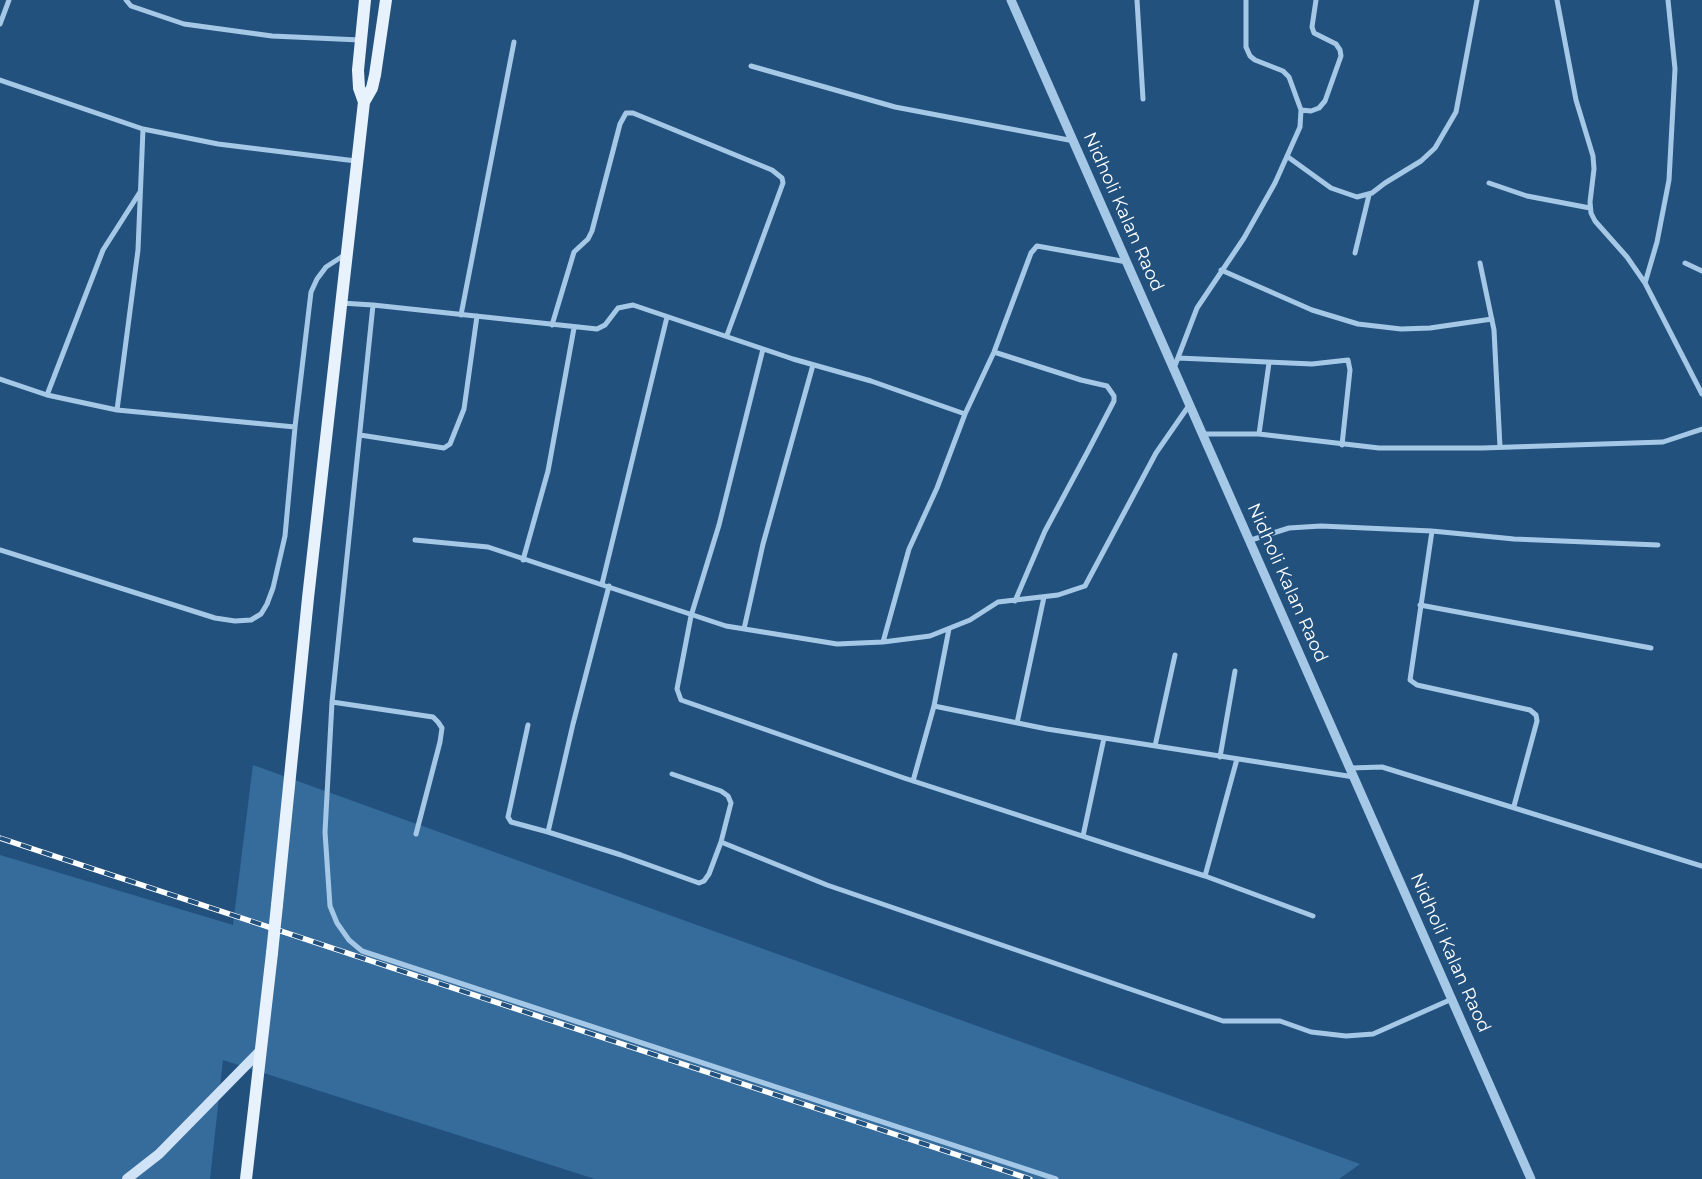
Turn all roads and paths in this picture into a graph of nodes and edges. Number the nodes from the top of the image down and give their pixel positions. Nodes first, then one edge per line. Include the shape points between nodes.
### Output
1 (9, 0) edge
2 (126, 0) edge
3 (365, 0) edge
4 (386, 0) edge
5 (1011, 0) edge
6 (1137, 0) edge
7 (1246, 0) edge
8 (1316, 0) edge
9 (1477, 0) edge
10 (1557, 0) edge
11 (1668, 0) edge
12 (0, 24) edge
13 (360, 40) junction
14 (514, 42) dead end
15 (751, 66) dead end
16 (0, 80) edge
17 (1143, 99) dead end
18 (364, 102) junction
19 (1301, 110) junction
20 (143, 129) junction
21 (1074, 141) junction
22 (1288, 157) junction
23 (357, 161) junction
24 (1489, 183) dead end
25 (140, 192) junction
26 (1369, 195) junction
27 (1590, 208) junction
28 (1355, 253) dead end
29 (346, 254) junction
30 (1127, 262) junction
31 (1480, 263) dead end
32 (1685, 263) dead end
33 (1221, 270) junction
34 (1702, 271) edge
35 (1645, 283) junction
36 (340, 303) junction
37 (373, 305) junction
38 (461, 315) junction
39 (477, 316) junction
40 (667, 317) junction
41 (1492, 319) junction
42 (552, 325) junction
43 (574, 328) junction
44 (726, 335) junction
45 (763, 349) junction
46 (994, 352) junction
47 (1178, 358) junction
48 (1269, 363) junction
49 (813, 365) junction
50 (1174, 368) junction
51 (0, 379) edge
52 (1702, 394) edge
53 (47, 395) junction
54 (1190, 404) junction
55 (117, 410) junction
56 (965, 414) junction
57 (295, 427) junction
58 (1702, 429) edge
59 (1204, 434) junction
60 (1260, 434) junction
61 (360, 435) junction
62 (1342, 445) junction
63 (1500, 447) junction
64 (1432, 531) junction
65 (415, 540) dead end
66 (1251, 540) junction
67 (1658, 544) dead end
68 (0, 550) edge
69 (523, 560) junction
70 (602, 584) junction
71 (609, 586) junction
72 (1044, 597) junction
73 (1015, 601) junction
74 (1420, 605) junction
75 (691, 616) junction
76 (949, 629) junction
77 (744, 630) junction
78 (883, 642) junction
79 (1650, 648) dead end
80 (1176, 654) dead end
81 (1235, 671) dead end
82 (332, 702) junction
83 (934, 706) junction
84 (1017, 723) junction
85 (528, 725) dead end
86 (1104, 738) junction
87 (1155, 746) junction
88 (1220, 757) junction
89 (1237, 759) junction
90 (1350, 768) junction
91 (672, 774) dead end
92 (1355, 777) junction
93 (913, 781) junction
94 (1514, 806) junction
95 (548, 832) junction
96 (416, 834) dead end
97 (1083, 836) junction
98 (721, 842) junction
99 (1702, 866) edge
100 (1205, 876) junction
101 (1313, 916) dead end
102 (1452, 999) junction
103 (262, 1050) junction
104 (127, 1179) edge
105 (246, 1179) edge
106 (1056, 1179) edge
107 (1532, 1179) edge

1 - 12 street
2 - 13 street via 131,6 184,24 272,36
3 - 13 main road
4 - 18 main road via 376,75
5 - 21 street, Nidholi Kalan Raod
6 - 17 street
7 - 19 street via 1246,47 1250,56 1283,71 1289,78
8 - 19 street via 1314,32 1336,44 1341,56 1325,101 1319,108
9 - 26 street via 1456,112 1446,132 1422,161
10 - 27 street via 1576,100 1593,156
11 - 35 street via 1675,69 1669,180
13 - 18 main road via 359,88
14 - 38 street
15 - 21 street via 895,107
16 - 20 street
18 - 23 main road
19 - 22 street via 1300,127
20 - 23 street via 218,144
20 - 25 street
21 - 30 street, Nidholi Kalan Raod
22 - 26 street via 1331,188 1352,196
22 - 33 street via 1244,238
23 - 29 main road
24 - 27 street via 1527,196
25 - 53 street via 103,250
25 - 55 street via 138,250
26 - 28 street
27 - 35 street via 1595,221 1627,256
29 - 36 main road
29 - 57 street via 326,267 311,292
30 - 46 street via 1037,246 1031,253
30 - 50 street, Nidholi Kalan Raod
31 - 41 street
32 - 34 street
33 - 41 street via 1312,310 1358,324 1401,329 1430,328
33 - 47 street via 1198,308
35 - 52 street
36 - 37 street
36 - 103 main road, bridge
37 - 38 street
37 - 61 street
38 - 39 street
39 - 42 street
39 - 61 street via 464,409 450,444 444,448
40 - 43 street via 632,305 623,306 597,329
40 - 44 street
40 - 70 street
41 - 63 street
42 - 43 street
42 - 44 street via 571,258 592,230 620,124 626,113 633,113 772,170 782,178 783,183
43 - 69 street via 548,471
44 - 45 street
45 - 49 street
45 - 75 street via 719,525
46 - 56 street
46 - 73 street via 1107,386 1114,396 1045,531
47 - 48 street
47 - 50 street
48 - 60 street
48 - 62 street via 1349,361
49 - 56 street via 871,381
49 - 77 street
50 - 54 street, Nidholi Kalan Raod
51 - 53 street
53 - 55 street
54 - 59 street, Nidholi Kalan Raod
54 - 72 street via 1156,453 1085,586
55 - 57 street
56 - 78 street via 909,549
57 - 68 street via 286,536 267,604 251,620 214,618
58 - 63 street via 1663,442
59 - 60 street
59 - 66 street, Nidholi Kalan Raod
60 - 62 street
61 - 82 street
62 - 63 street via 1379,448
64 - 66 street via 1321,526 1289,528
64 - 67 street via 1514,539
64 - 74 street
65 - 69 street via 488,547
66 - 90 street, Nidholi Kalan Raod
69 - 70 street
70 - 71 street
71 - 75 street
71 - 95 street
72 - 73 street
72 - 84 street
73 - 76 street via 998,602
74 - 79 street
74 - 94 street via 1410,675 1413,684 1530,710 1536,715
75 - 77 street
75 - 93 street via 677,689 681,700
76 - 78 street via 930,636
76 - 83 street
77 - 78 street via 837,644
80 - 87 street
81 - 88 street
82 - 96 street via 433,717 442,728
82 - 106 street via 325,832 330,906 336,923 362,951
83 - 84 street
83 - 93 street
84 - 86 street
85 - 95 street via 508,817 511,822
86 - 87 street
86 - 97 street
87 - 88 street
88 - 89 street
89 - 92 street
89 - 100 street
90 - 92 street, Nidholi Kalan Raod
90 - 94 street via 1382,767
91 - 98 street via 728,796 731,803
92 - 102 street, Nidholi Kalan Raod
93 - 97 street
94 - 99 street
95 - 98 street via 699,883 709,874
97 - 100 street
98 - 102 street via 836,888 1223,1021 1280,1021 1311,1032 1346,1036 1373,1034
100 - 101 street
102 - 107 street, Nidholi Kalan Raod
103 - 104 main road via 159,1154
103 - 105 main road

